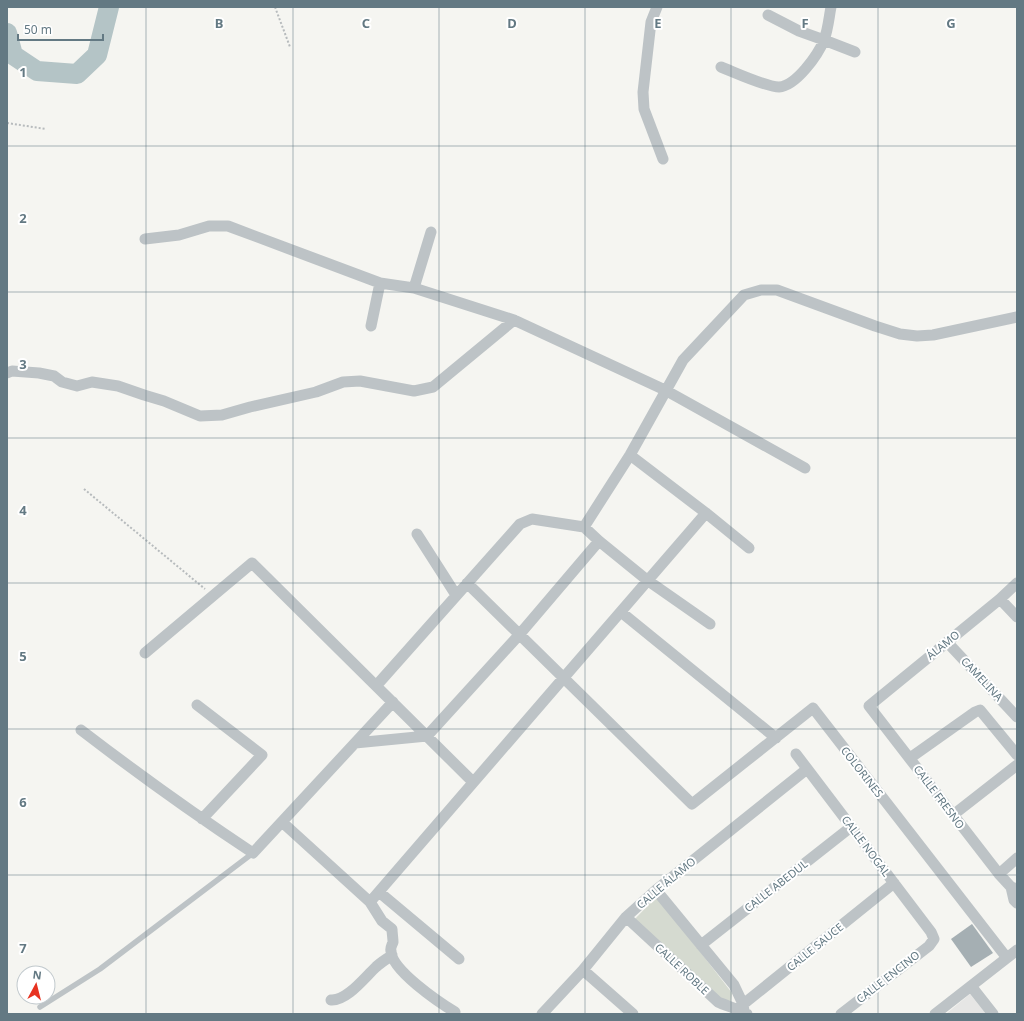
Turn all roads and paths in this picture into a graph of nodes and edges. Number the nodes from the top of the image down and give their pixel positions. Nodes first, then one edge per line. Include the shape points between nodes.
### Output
1 (275, 7) edge
2 (657, 7) edge
3 (831, 7) edge
4 (768, 15) dead end
5 (824, 40) junction
6 (290, 47) dead end
7 (855, 52) dead end
8 (721, 67) dead end
9 (7, 123) edge
10 (46, 129) dead end
11 (663, 159) dead end
12 (431, 232) dead end
13 (145, 239) dead end
14 (380, 283) junction
15 (414, 288) junction
16 (1017, 317) edge
17 (514, 320) junction
18 (371, 326) dead end
19 (7, 373) edge
20 (665, 390) junction
21 (630, 455) junction
22 (805, 468) dead end
23 (84, 489) dead end
24 (706, 513) junction
25 (584, 527) junction
26 (417, 534) dead end
27 (599, 541) junction
28 (749, 548) dead end
29 (647, 580) junction
30 (1017, 583) edge
31 (466, 584) junction
32 (456, 595) junction
33 (213, 596) junction
34 (1000, 599) junction
35 (621, 612) junction
36 (1017, 617) edge
37 (710, 624) dead end
38 (519, 635) junction
39 (947, 642) junction
40 (145, 653) dead end
41 (564, 678) junction
42 (376, 686) junction
43 (393, 702) junction
44 (197, 705) dead end
45 (868, 706) joint
46 (1017, 717) edge
47 (81, 730) dead end
48 (427, 736) junction
49 (776, 738) junction
50 (355, 743) junction
51 (796, 754) dead end
52 (1017, 755) edge
53 (910, 758) junction
54 (1017, 765) edge
55 (807, 769) junction
56 (473, 782) junction
57 (953, 815) junction
58 (202, 819) junction
59 (282, 822) junction
60 (851, 827) junction
61 (253, 853) junction
62 (1017, 858) edge
63 (999, 874) junction
64 (894, 883) junction
65 (1014, 888) edge
66 (656, 890) junction
67 (379, 892) junction
68 (370, 902) junction
69 (1017, 903) edge
70 (626, 917) junction
71 (934, 939) joint
72 (701, 945) junction
73 (1017, 950) edge
74 (392, 955) junction
75 (459, 958) dead end
76 (1007, 958) junction
77 (583, 970) junction
78 (971, 986) junction
79 (331, 1000) dead end
80 (40, 1007) dead end
81 (742, 1010) edge
82 (448, 1011) edge
83 (542, 1014) edge
84 (633, 1014) edge
85 (841, 1014) edge
86 (935, 1014) edge
87 (993, 1014) edge

1 - 6 path
2 - 11 street via 651,22 643,92 644,109
3 - 5 street
4 - 5 street
5 - 7 street
5 - 8 street via 810,63 788,84 778,87
9 - 10 path
12 - 15 street
13 - 14 street via 179,235 209,226 228,226
14 - 15 street
14 - 18 street
15 - 17 street
16 - 20 street via 933,335 917,336 875,326 777,290 761,290 744,295 682,360
17 - 19 street via 433,387 414,391 360,381 343,382 316,392 222,415 200,416 118,386 92,382 78,386 39,373
17 - 20 street
20 - 21 street
20 - 22 street
21 - 24 street
21 - 25 street
23 - 33 path
24 - 28 street
24 - 29 street
25 - 27 street
25 - 31 street via 532,519 520,524
26 - 32 street
27 - 29 street
27 - 38 street
29 - 35 street
29 - 37 street
30 - 34 street, ÁLAMO
31 - 32 street
31 - 38 street
32 - 42 street
33 - 40 street
33 - 42 street via 252,563
34 - 36 street
34 - 39 street, ÁLAMO
35 - 41 street
35 - 49 street
38 - 41 street
38 - 48 street
39 - 45 street, ÁLAMO
39 - 46 street, CAMELINA
41 - 49 street, COLORINES via 692,804
41 - 56 street
42 - 43 street
43 - 48 street
43 - 50 street
44 - 58 street via 262,755
45 - 53 street, CALLE FRESNO
47 - 58 street
48 - 50 street
48 - 56 street
49 - 76 street, COLORINES via 813,708
50 - 59 street
51 - 55 street, CALLE NOGAL
52 - 53 street via 980,710
53 - 57 street, CALLE FRESNO
54 - 57 street
55 - 60 street, CALLE NOGAL
55 - 66 street, CALLE ÁLAMO
56 - 67 street
57 - 63 street, CALLE FRESNO
58 - 61 street
59 - 61 street
59 - 68 street
60 - 64 street, CALLE NOGAL
60 - 72 street, CALLE ABEDUL
61 - 80 lane via 100,969
62 - 63 street
63 - 65 street, CALLE FRESNO
64 - 71 street, CALLE NOGAL
64 - 81 street, CALLE SAUCE
65 - 69 street, CALLE FRESNO via 1014,900
66 - 70 street, CALLE ÁLAMO
66 - 72 street
67 - 68 street
67 - 75 street
68 - 74 street via 382,921 392,929
70 - 77 street, CALLE ÁLAMO
70 - 81 street, CALLE ROBLE via 718,1002
71 - 85 street, CALLE ENCINO via 929,946
72 - 81 street via 734,985
73 - 76 street
74 - 79 street via 377,966 356,988 336,1000
74 - 82 street via 421,989
76 - 78 street
77 - 83 street, CALLE ÁLAMO
77 - 84 street
78 - 86 street
78 - 87 street

